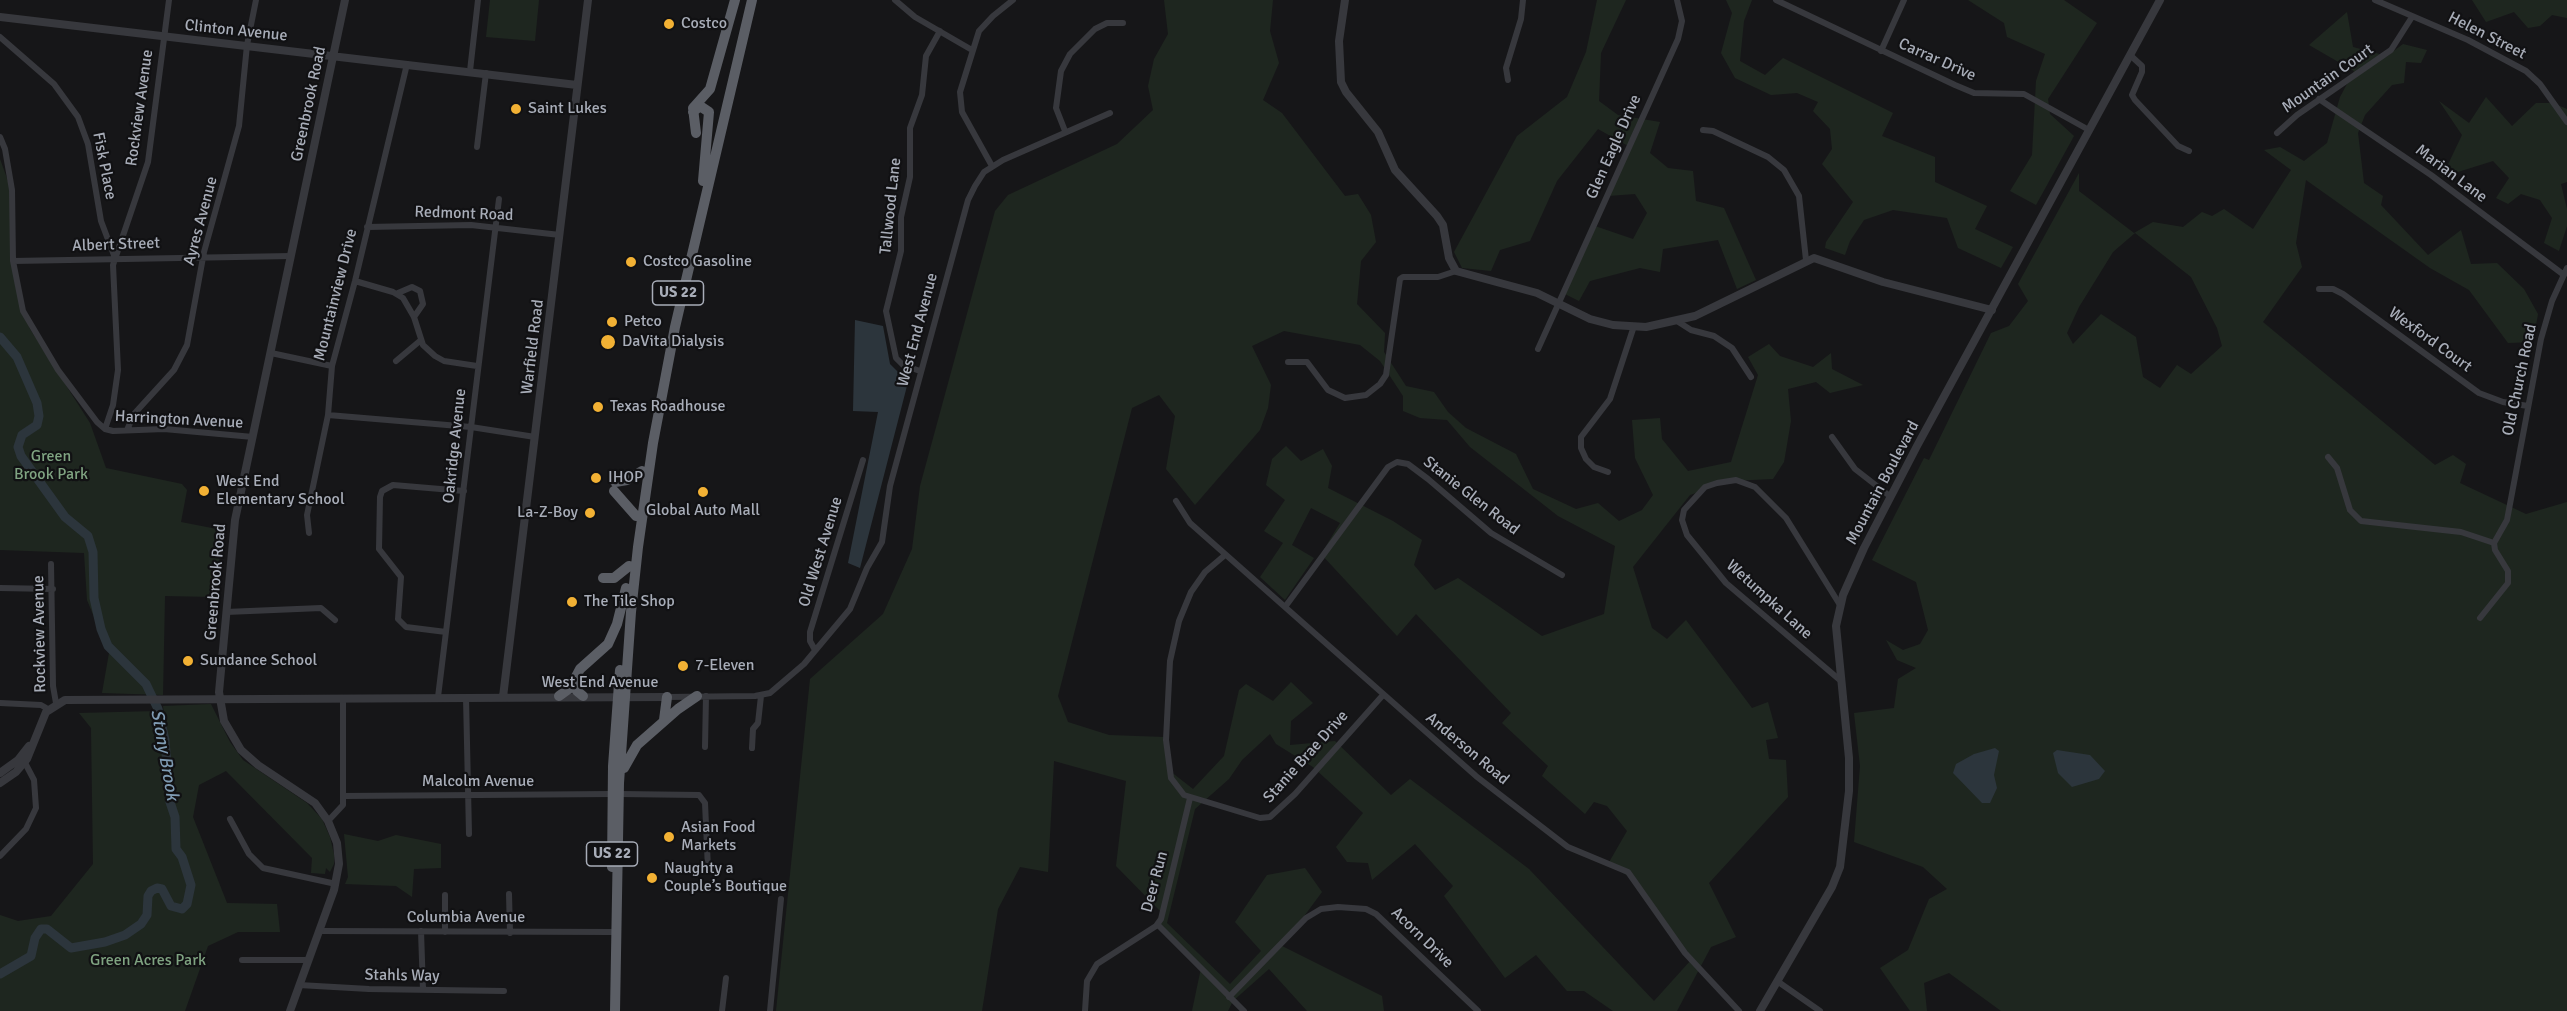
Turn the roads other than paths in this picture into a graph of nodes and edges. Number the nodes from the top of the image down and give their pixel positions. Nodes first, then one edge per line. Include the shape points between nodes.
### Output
1 (169, 0) edge
2 (256, 0) edge
3 (345, 0) edge
4 (478, 0) edge
5 (588, 0) edge
6 (735, 0) edge
7 (745, 0) edge
8 (752, 0) edge
9 (895, 0) edge
10 (1013, 0) edge
11 (1345, 0) edge
12 (1523, 0) edge
13 (1677, 0) edge
14 (1776, 0) edge
15 (1904, 0) edge
16 (2160, 0) edge
17 (2375, 0) edge
18 (0, 17) edge
19 (2412, 17) junction
20 (1123, 23) dead end
21 (940, 31) junction
22 (0, 37) edge
23 (163, 37) junction
24 (247, 45) junction
25 (972, 50) junction
26 (1881, 51) junction
27 (333, 55) junction
28 (2130, 55) junction
29 (406, 64) junction
30 (470, 71) junction
31 (486, 73) junction
32 (1508, 80) dead end
33 (577, 85) junction
34 (2319, 99) junction
35 (693, 112) junction
36 (1110, 113) dead end
37 (2567, 122) edge
38 (1703, 130) dead end
39 (2089, 130) junction
40 (1065, 131) junction
41 (696, 132) dead end
42 (2277, 133) dead end
43 (0, 137) edge
44 (477, 147) dead end
45 (2189, 151) dead end
46 (992, 166) junction
47 (703, 181) junction
48 (500, 199) dead end
49 (367, 227) junction
50 (496, 227) junction
51 (560, 235) junction
52 (291, 256) junction
53 (203, 257) junction
54 (115, 259) junction
55 (1806, 260) junction
56 (13, 261) junction
57 (2567, 268) edge
58 (1456, 271) junction
59 (2564, 276) junction
60 (355, 281) junction
61 (2319, 289) dead end
62 (398, 294) junction
63 (1559, 303) junction
64 (1992, 310) junction
65 (414, 317) junction
66 (1677, 321) junction
67 (1634, 326) junction
68 (421, 340) junction
69 (1538, 349) dead end
70 (271, 353) junction
71 (396, 361) dead end
72 (1288, 362) dead end
73 (332, 366) junction
74 (477, 366) junction
75 (920, 371) junction
76 (1751, 377) dead end
77 (2528, 406) junction
78 (328, 415) junction
79 (471, 428) junction
80 (105, 429) junction
81 (127, 430) junction
82 (536, 436) junction
83 (253, 437) junction
84 (1832, 437) dead end
85 (2328, 457) dead end
86 (863, 460) dead end
87 (642, 471) junction
88 (1608, 472) dead end
89 (464, 491) junction
90 (1891, 497) junction
91 (1176, 501) dead end
92 (636, 516) junction
93 (309, 533) dead end
94 (2494, 543) junction
95 (1226, 555) junction
96 (51, 564) dead end
97 (629, 566) junction
98 (1562, 575) dead end
99 (603, 578) dead end
100 (0, 588) edge
101 (626, 588) junction
102 (53, 589) junction
103 (1840, 605) junction
104 (1285, 607) junction
105 (226, 612) junction
106 (2480, 618) dead end
107 (334, 620) dead end
108 (446, 632) junction
109 (815, 650) junction
110 (1841, 681) junction
111 (573, 683) junction
112 (1383, 695) junction
113 (503, 696) junction
114 (559, 696) junction
115 (583, 696) junction
116 (702, 696) junction
117 (761, 696) junction
118 (438, 697) junction
119 (466, 697) junction
120 (667, 697) junction
121 (343, 698) junction
122 (622, 698) junction
123 (219, 699) junction
124 (0, 703) edge
125 (56, 703) junction
126 (48, 709) junction
127 (664, 721) junction
128 (705, 747) dead end
129 (752, 748) dead end
130 (23, 760) junction
131 (0, 773) edge
132 (0, 783) edge
133 (617, 790) junction
134 (344, 796) junction
135 (468, 796) junction
136 (1190, 798) junction
137 (230, 819) dead end
138 (328, 821) junction
139 (469, 834) dead end
140 (0, 856) edge
141 (708, 869) dead end
142 (336, 884) junction
143 (508, 894) dead end
144 (446, 895) dead end
145 (781, 898) dead end
146 (1158, 925) junction
147 (320, 931) junction
148 (421, 931) junction
149 (445, 932) junction
150 (612, 932) junction
151 (510, 933) junction
152 (242, 960) dead end
153 (309, 960) junction
154 (726, 978) dead end
155 (1777, 981) junction
156 (300, 985) junction
157 (423, 990) junction
158 (504, 991) dead end
159 (1228, 997) junction
160 (290, 1011) edge
161 (609, 1011) edge
162 (615, 1011) edge
163 (722, 1011) edge
164 (770, 1011) edge
165 (1085, 1011) edge
166 (1245, 1011) edge
167 (1478, 1011) edge
168 (1739, 1011) edge
169 (1760, 1011) edge
170 (1820, 1011) edge

1 - 23 street, Rockview Avenue
2 - 24 street, Ayres Avenue
3 - 27 street, Greenbrook Road
4 - 30 street
5 - 33 street, Warfield Road
6 - 35 highway via 711,86 695,103
7 - 47 highway, US 22
8 - 122 highway, US 22 via 675,327 658,417 638,547
9 - 21 street
10 - 25 street via 983,26
11 - 58 street via 1338,50 1341,82 1378,132 1395,170 1443,225 1449,258
12 - 32 street via 1506,68
13 - 63 street, Glen Eagle Drive via 1682,21 1678,39
14 - 26 street, Carrar Drive
15 - 26 street
16 - 28 street, Mountain Boulevard
17 - 19 street, Helen Street
18 - 23 street, Clinton Avenue
19 - 34 street, Mountain Court via 2391,50
19 - 37 street, Helen Street via 2468,40 2526,71
20 - 40 street via 1107,23 1095,29 1070,54 1061,72 1056,108
21 - 25 street
21 - 75 street, Tallwood Lane via 926,56 922,95 910,128 910,177 901,217 901,251 886,311 896,358
22 - 54 street, Fisk Place via 54,84 78,117 88,144 100,221
23 - 24 street, Clinton Avenue
23 - 54 street, Rockview Avenue via 148,162
24 - 27 street, Clinton Avenue
24 - 53 street, Ayres Avenue via 239,126
25 - 46 street via 960,92 962,112
26 - 39 street, Carrar Drive via 1974,93 2024,94
27 - 29 street, Clinton Avenue
27 - 52 street, Greenbrook Road
28 - 39 street, Mountain Boulevard
28 - 45 street via 2142,66 2132,95 2178,146
29 - 30 street, Clinton Avenue
29 - 49 street, Mountainview Drive
30 - 31 street, Clinton Avenue
31 - 33 street, Clinton Avenue
31 - 44 street
33 - 51 street, Warfield Road
34 - 42 street, Mountain Court
34 - 59 street, Marian Lane via 2431,175
35 - 41 highway
35 - 47 highway via 700,106 709,112
36 - 40 street, West End Avenue
38 - 55 street via 1768,157 1784,170 1799,196
39 - 64 street, Mountain Boulevard
40 - 46 street, West End Avenue
43 - 56 street via 12,190
46 - 75 street, West End Avenue via 978,179 968,200
47 - 87 highway, US 22
48 - 50 street, Oakridge Avenue
49 - 50 street, Redmont Road
49 - 60 street, Mountainview Drive
50 - 51 street, Redmont Road
50 - 74 street, Oakridge Avenue
51 - 82 street, Warfield Road
52 - 53 street, Albert Street
52 - 70 street, Greenbrook Road
53 - 54 street, Albert Street
53 - 81 street, Ayres Avenue via 182,359 134,414
54 - 56 street, Albert Street
54 - 80 street, Rockview Avenue via 118,370
55 - 64 street via 1821,258 1883,282
55 - 66 street via 1706,312
56 - 80 street via 30,325 58,370
57 - 59 street, Old Church Road
58 - 63 street via 1517,286
58 - 72 street via 1438,277 1403,277 1386,375 1372,390 1345,398 1328,390 1307,362
59 - 77 street, Old Church Road via 2541,339
60 - 62 street
60 - 73 street, Mountainview Drive
61 - 77 street, Wexford Court via 2343,294 2479,393
62 - 65 street
62 - 65 street via 412,287 420,291 423,304
63 - 67 street via 1599,322
63 - 69 street, Glen Eagle Drive
64 - 90 street, Mountain Boulevard
65 - 68 street
66 - 67 street
66 - 76 street via 1732,348
67 - 88 street via 1610,399 1581,437 1586,459
68 - 71 street
68 - 74 street via 439,359
70 - 73 street
70 - 83 street, Greenbrook Road
73 - 78 street, Mountainview Drive
74 - 79 street, Oakridge Avenue
75 - 109 street, West End Avenue via 890,486 882,542 850,609
77 - 94 street, Old Church Road via 2512,500 2507,520
78 - 79 street
78 - 93 street, Mountainview Drive via 307,515
79 - 82 street
79 - 89 street, Oakridge Avenue
80 - 81 street, Harrington Avenue
81 - 83 street, Harrington Avenue via 164,429
82 - 113 street, Warfield Road
83 - 105 street, Greenbrook Road via 235,520
84 - 90 street via 1855,469
85 - 94 street via 2337,468 2350,510 2361,521 2461,532
86 - 109 street, Old West Avenue via 810,632
87 - 92 highway, US 22
87 - 92 highway via 615,487
89 - 108 street, Oakridge Avenue
89 - 108 street via 393,484 380,497 379,549 401,577 398,619 406,627
90 - 103 street, Mountain Boulevard
91 - 95 street, Anderson Road via 1190,523
92 - 97 highway, US 22
94 - 106 street via 2508,571 2508,583
95 - 104 street, Anderson Road
95 - 136 street via 1200,578 1187,600 1170,661 1166,724 1171,778
96 - 102 street, Rockview Avenue
97 - 99 highway via 614,578
97 - 101 highway, US 22
98 - 104 street, Stanie Glen Road via 1491,533 1428,479 1408,464 1397,462 1388,467
100 - 102 street
101 - 111 highway via 612,637 576,674
101 - 122 highway, US 22
102 - 125 street, Rockview Avenue
103 - 110 street, Mountain Boulevard via 1836,626
103 - 110 street, Wetumpka Lane via 1786,518 1755,487 1736,480 1717,483 1705,487 1684,510 1682,520 1687,535 1726,583
104 - 112 street, Anderson Road
105 - 107 street via 321,609
105 - 123 street, Greenbrook Road
108 - 118 street, Oakridge Avenue
109 - 117 street, West End Avenue via 789,679
110 - 155 street, Mountain Boulevard via 1850,791 1840,867
111 - 114 highway
111 - 115 highway
112 - 136 street, Stanie Brae Drive via 1270,817 1260,818
112 - 168 street, Anderson Road via 1476,776 1558,840 1628,872 1685,953
113 - 114 street, West End Avenue
113 - 119 street, West End Avenue
114 - 115 street, West End Avenue
115 - 122 street, West End Avenue
116 - 117 street, West End Avenue
116 - 120 street, West End Avenue
116 - 127 highway
116 - 128 street
117 - 129 street
118 - 119 street, West End Avenue
118 - 121 street, West End Avenue
119 - 135 street
120 - 122 street, West End Avenue
120 - 127 highway
121 - 123 street, West End Avenue
121 - 134 street
122 - 133 highway, US 22
123 - 125 street, West End Avenue via 69,699
123 - 138 street, Greenbrook Road via 226,726 241,750 308,797
124 - 126 street
125 - 126 street, West End Avenue
126 - 130 street, West End Avenue
127 - 133 highway via 633,748
130 - 131 street
130 - 132 street
130 - 140 street via 35,785 35,812 26,829
133 - 135 street, Malcolm Avenue
133 - 141 street, Malcolm Avenue via 699,795 705,803
133 - 150 highway, US 22
133 - 162 highway, US 22
134 - 135 street, Malcolm Avenue
134 - 138 street via 341,810
135 - 139 street
136 - 146 street, Deer Run
137 - 142 street via 249,854 263,868
138 - 142 street, Greenbrook Road via 339,853
142 - 147 street, Greenbrook Road
143 - 151 street
144 - 149 street
145 - 164 street
146 - 159 street
146 - 165 street, Deer Run via 1096,964 1087,981
147 - 148 street, Columbia Avenue
147 - 153 street, Greenbrook Road
148 - 149 street, Columbia Avenue
148 - 157 street
149 - 151 street, Columbia Avenue
150 - 151 street, Columbia Avenue
150 - 161 highway, US 22
152 - 153 street
153 - 156 street, Greenbrook Road
154 - 163 street
155 - 169 street, Mountain Boulevard
155 - 170 street
156 - 157 street, Stahls Way
156 - 160 street, Greenbrook Road
157 - 158 street, Stahls Way
159 - 166 street
159 - 167 street, Acorn Drive via 1306,918 1321,909 1338,907 1366,909 1376,914

